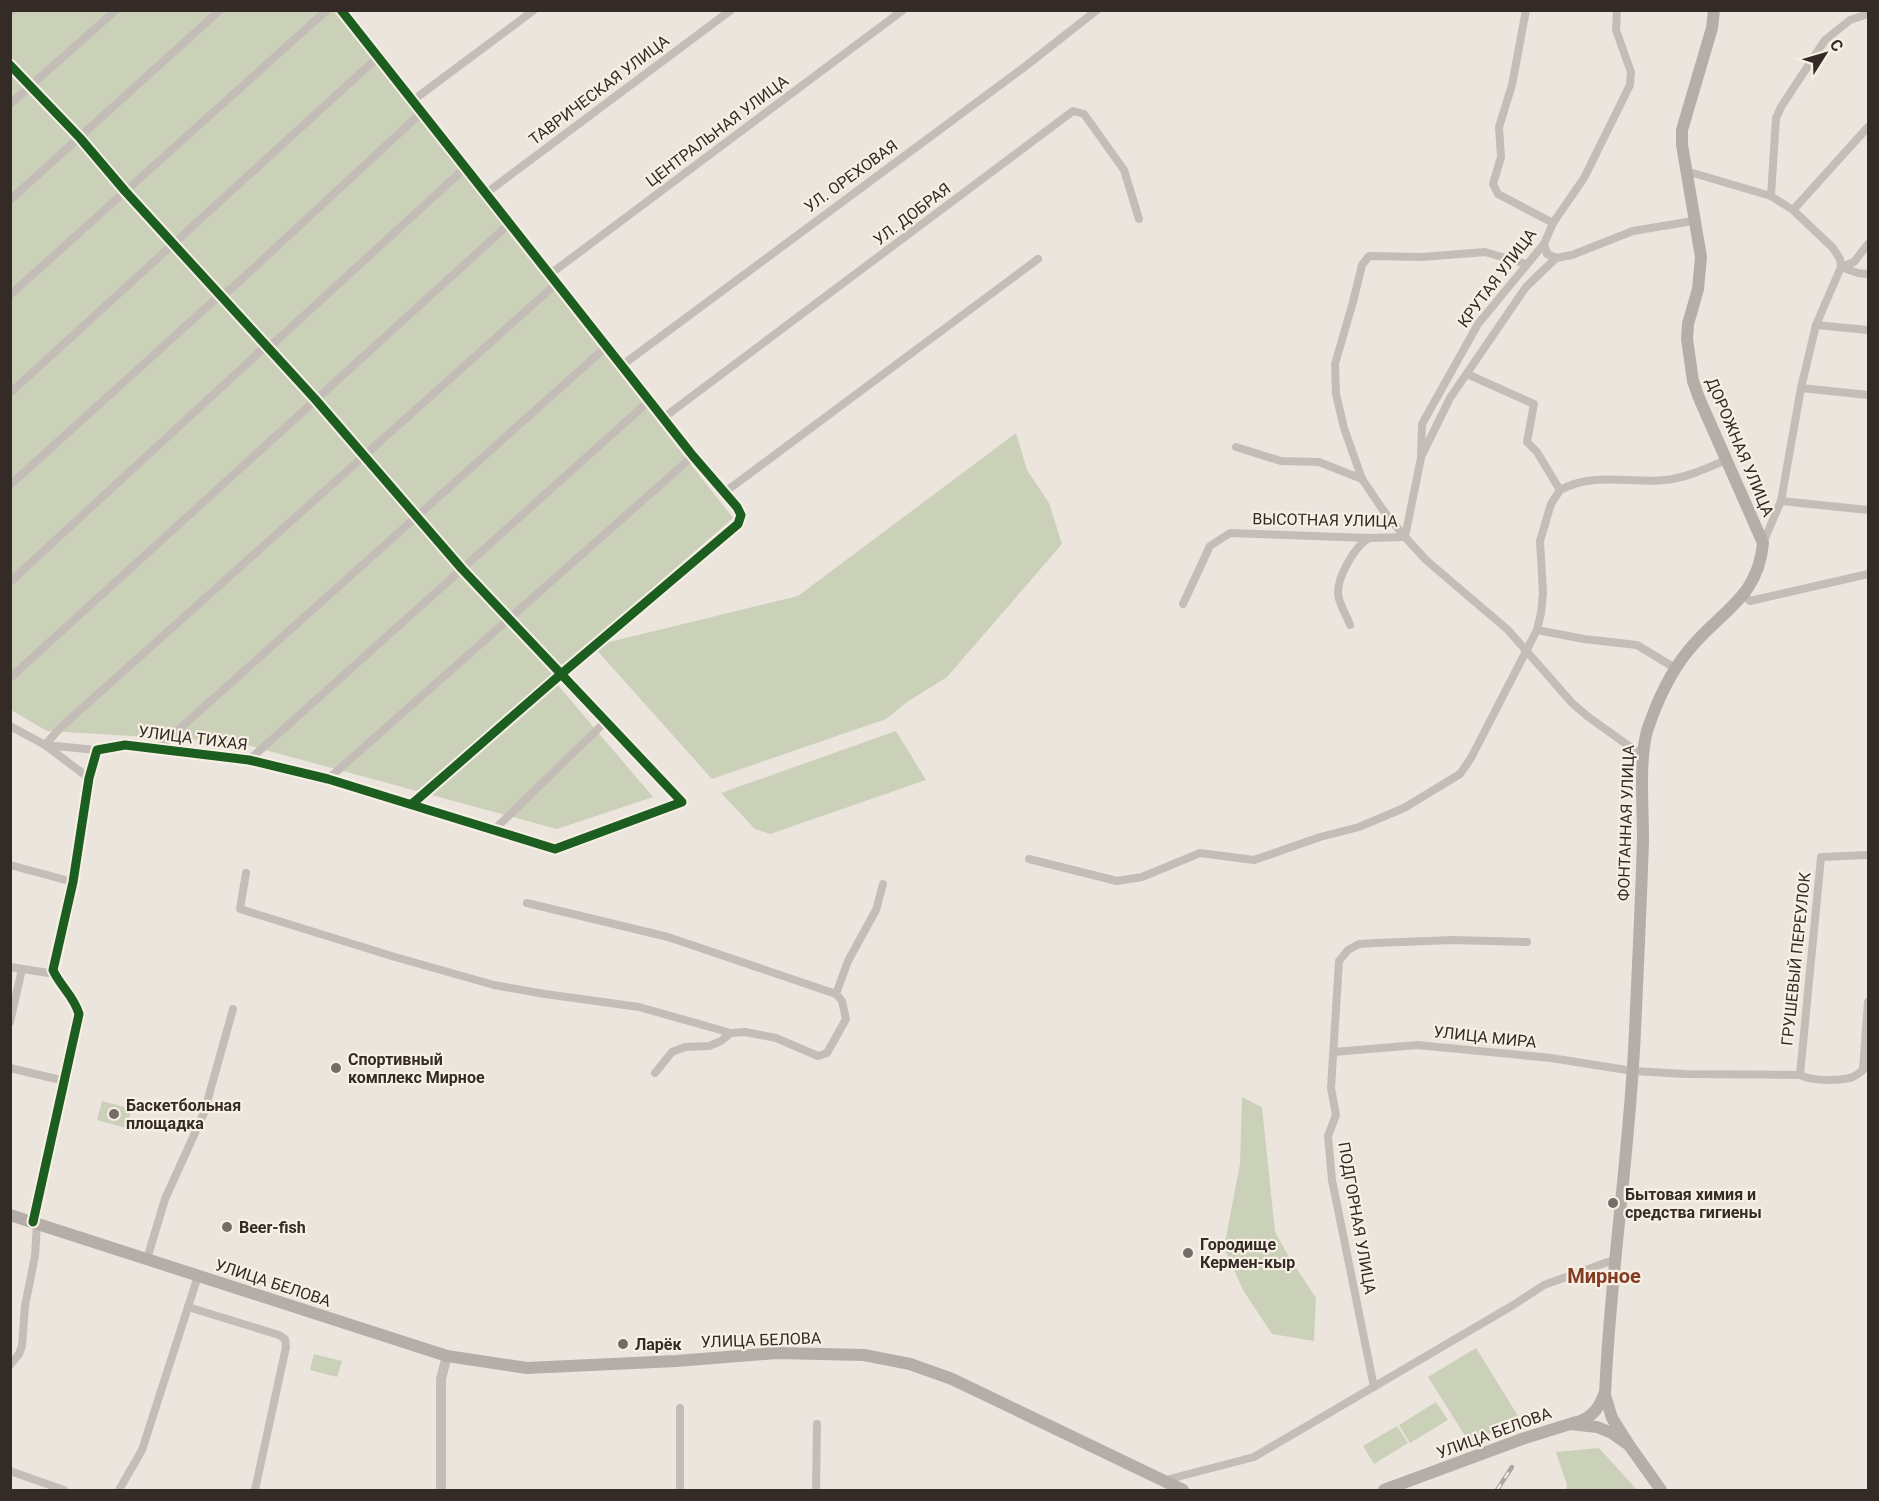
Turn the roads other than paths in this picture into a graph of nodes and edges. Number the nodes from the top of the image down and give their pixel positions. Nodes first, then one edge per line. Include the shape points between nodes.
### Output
1 (116, 10) edge
2 (220, 10) edge
3 (327, 10) edge
4 (534, 10) edge
5 (731, 10) edge
6 (903, 10) edge
7 (1097, 10) edge
8 (1526, 10) edge
9 (1617, 10) edge
10 (1714, 10) edge
11 (345, 12) edge
12 (1869, 14) edge
13 (378, 57) junction
14 (10, 64) edge
15 (30, 86) junction
16 (412, 100) junction
17 (10, 104) edge
18 (421, 113) junction
19 (1869, 127) edge
20 (80, 138) junction
21 (465, 168) junction
22 (1686, 171) junction
23 (125, 191) junction
24 (485, 194) junction
25 (1770, 196) junction
26 (10, 200) edge
27 (1793, 210) junction
28 (1138, 219) dead end
29 (1693, 221) junction
30 (1553, 222) junction
31 (509, 224) junction
32 (173, 244) junction
33 (1544, 244) junction
34 (1869, 244) edge
35 (1556, 258) junction
36 (1038, 259) dead end
37 (1526, 264) junction
38 (1841, 267) junction
39 (1869, 274) edge
40 (549, 275) junction
41 (556, 284) junction
42 (1526, 287) junction
43 (10, 295) edge
44 (220, 295) junction
45 (1498, 301) junction
46 (1816, 325) junction
47 (1869, 330) edge
48 (266, 346) junction
49 (606, 347) junction
50 (621, 366) junction
51 (1467, 374) junction
52 (1801, 388) junction
53 (10, 393) edge
54 (1869, 394) edge
55 (315, 399) junction
56 (650, 401) junction
57 (663, 418) junction
58 (1236, 447) dead end
59 (364, 455) junction
60 (693, 456) junction
61 (1421, 458) junction
62 (1726, 460) junction
63 (1362, 479) junction
64 (10, 485) edge
65 (1560, 490) junction
66 (725, 492) junction
67 (1781, 501) junction
68 (1869, 510) edge
69 (416, 516) junction
70 (1406, 537) junction
71 (1370, 538) junction
72 (1763, 543) junction
73 (462, 569) junction
74 (1869, 574) edge
75 (10, 582) edge
76 (1744, 595) junction
77 (1183, 604) dead end
78 (510, 620) junction
79 (1350, 625) dead end
80 (1537, 630) junction
81 (1525, 651) junction
82 (1675, 668) junction
83 (560, 675) junction
84 (10, 678) edge
85 (605, 722) junction
86 (10, 726) edge
87 (45, 745) junction
88 (158, 748) junction
89 (97, 750) junction
90 (1643, 756) junction
91 (249, 760) junction
92 (88, 778) junction
93 (328, 779) junction
94 (412, 804) junction
95 (495, 829) junction
96 (1869, 855) edge
97 (1029, 859) dead end
98 (10, 865) edge
99 (246, 873) dead end
100 (73, 882) junction
101 (883, 884) dead end
102 (527, 903) dead end
103 (1527, 942) dead end
104 (10, 967) edge
105 (22, 969) junction
106 (55, 974) junction
107 (836, 994) junction
108 (1869, 1002) edge
109 (233, 1009) dead end
110 (10, 1022) edge
111 (731, 1033) junction
112 (1334, 1052) junction
113 (10, 1068) edge
114 (1633, 1071) junction
115 (655, 1073) dead end
116 (1800, 1075) junction
117 (65, 1081) junction
118 (10, 1215) edge
119 (35, 1223) junction
120 (147, 1259) junction
121 (1616, 1259) junction
122 (198, 1276) junction
123 (188, 1306) junction
124 (447, 1356) junction
125 (10, 1365) edge
126 (1374, 1387) junction
127 (1605, 1390) junction
128 (680, 1408) dead end
129 (817, 1424) dead end
130 (1570, 1424) junction
131 (1629, 1445) junction
132 (10, 1471) edge
133 (1162, 1480) junction
134 (64, 1491) edge
135 (119, 1491) edge
136 (255, 1491) edge
137 (441, 1491) edge
138 (680, 1491) edge
139 (816, 1491) edge
140 (1183, 1491) edge
141 (1384, 1491) edge
142 (1661, 1491) edge

1 - 15 street
2 - 20 street
3 - 23 street
4 - 16 street
5 - 24 street, ТАВРИЧЕСКАЯ УЛИЦА
6 - 40 street, ЦЕНТРАЛЬНАЯ УЛИЦА
7 - 50 street, УЛ. ОРЕХОВАЯ
8 - 30 street via 1512,85 1499,127 1501,157 1492,184 1498,194
9 - 30 street, КРУТАЯ УЛИЦА via 1616,30 1631,72 1630,85 1584,178
10 - 22 main road, ДОРОЖНАЯ УЛИЦА via 1682,130
11 - 13 street
12 - 25 street via 1850,20 1825,40 1784,102 1776,118
13 - 16 street
13 - 32 street
14 - 15 street
15 - 17 street
15 - 20 street
16 - 18 street
18 - 21 street
18 - 44 street
19 - 27 street
20 - 23 street
20 - 26 street
21 - 24 street
21 - 48 street via 275,342
22 - 25 street
22 - 29 main road, ДОРОЖНАЯ УЛИЦА
23 - 32 street
23 - 43 street
24 - 31 street
25 - 27 street
27 - 38 street via 1833,248
28 - 57 street, УЛ. ДОБРАЯ via 1124,170 1084,114 1073,111
29 - 35 street via 1633,231
29 - 62 main road, ДОРОЖНАЯ УЛИЦА via 1701,256 1698,289 1688,324 1689,362 1699,398
30 - 33 street, КРУТАЯ УЛИЦА
31 - 40 street
31 - 55 street
32 - 44 street
32 - 53 street
33 - 35 street via 1547,254
33 - 37 street, КРУТАЯ УЛИЦА
34 - 38 street via 1854,262
35 - 42 street
36 - 66 street
37 - 45 street, КРУТАЯ УЛИЦА
37 - 63 street, ВЫСОТНАЯ УЛИЦА via 1485,252 1369,256 1364,260 1335,364 1336,394
38 - 39 street
38 - 46 street, ФОНТАННАЯ УЛИЦА
40 - 41 street
41 - 49 street
41 - 59 street
42 - 45 street
42 - 51 street
44 - 48 street
44 - 64 street
45 - 61 street, КРУТАЯ УЛИЦА via 1478,324 1422,424
46 - 47 street
46 - 52 street, ФОНТАННАЯ УЛИЦА
48 - 55 street
48 - 75 street
49 - 50 street
49 - 69 street
50 - 56 street
51 - 61 street via 1450,398
51 - 65 street via 1534,404 1527,442
52 - 54 street
52 - 67 street, ФОНТАННАЯ УЛИЦА
55 - 59 street
55 - 84 street
56 - 57 street
56 - 73 street
57 - 60 street
58 - 63 street via 1281,461 1319,462
59 - 69 street
59 - 87 street
60 - 66 street
60 - 78 street
61 - 70 street, КРУТАЯ УЛИЦА
62 - 65 street via 1666,480 1616,478
62 - 72 main road, ДОРОЖНАЯ УЛИЦА
63 - 70 street, ВЫСОТНАЯ УЛИЦА
65 - 80 street via 1551,504 1540,541 1543,593
66 - 83 street via 740,511 738,524
67 - 68 street
67 - 72 street, ФОНТАННАЯ УЛИЦА
69 - 73 street
69 - 88 street
70 - 71 street, ВЫСОТНАЯ УЛИЦА
70 - 81 street via 1426,560 1508,630
71 - 77 street, ВЫСОТНАЯ УЛИЦА via 1230,533 1210,546
71 - 79 street via 1354,551 1341,579 1338,594
72 - 76 main road, ФОНТАННАЯ УЛИЦА via 1761,561
73 - 78 street
73 - 91 street
74 - 76 street via 1750,601
76 - 82 main road, ФОНТАННАЯ УЛИЦА via 1698,639
78 - 83 street
78 - 93 street
80 - 81 street
80 - 82 street via 1637,645
81 - 90 street via 1572,703
81 - 97 street via 1460,774 1377,819 1254,860 1200,853 1142,877 1117,881
82 - 90 main road, ФОНТАННАЯ УЛИЦА via 1656,708
83 - 85 street
83 - 94 street
85 - 95 street
85 - 95 street, УЛИЦА ТИХАЯ via 682,802 555,849
86 - 87 street
87 - 89 street, УЛИЦА ТИХАЯ
87 - 92 street
88 - 89 street, УЛИЦА ТИХАЯ via 125,745
88 - 91 street, УЛИЦА ТИХАЯ
89 - 92 street
90 - 114 main road, ФОНТАННАЯ УЛИЦА
91 - 93 street, УЛИЦА ТИХАЯ
92 - 100 street
93 - 94 street, УЛИЦА ТИХАЯ
94 - 95 street, УЛИЦА ТИХАЯ
96 - 116 street, ГРУШЕВЫЙ ПЕРЕУЛОК via 1821,857
98 - 100 street
99 - 111 street via 240,909 494,985 639,1007
100 - 106 street
101 - 107 street via 876,910 848,961
102 - 107 street via 668,937
103 - 112 street, ПОДГОРНАЯ УЛИЦА via 1375,943 1359,944 1348,950 1339,961
104 - 105 street
105 - 106 street
105 - 110 street
106 - 117 street via 76,1002 79,1014
107 - 111 street via 846,1018 824,1055 776,1038
108 - 116 street, УЛИЦА МИРА via 1863,1070 1848,1079 1808,1079
109 - 120 street via 204,1113 165,1199
111 - 115 street via 709,1046 672,1052
112 - 114 street, УЛИЦА МИРА via 1417,1045 1551,1058
112 - 126 street, ПОДГОРНАЯ УЛИЦА via 1332,1088 1336,1115 1328,1136 1332,1180
113 - 117 street
114 - 116 street, УЛИЦА МИРА
114 - 121 main road, ФОНТАННАЯ УЛИЦА
117 - 119 street
118 - 119 main road, УЛИЦА БЕЛОВА
119 - 120 main road, УЛИЦА БЕЛОВА
119 - 125 street via 35,1256 22,1346
120 - 122 main road, УЛИЦА БЕЛОВА
121 - 126 street via 1544,1285
121 - 127 main road, ФОНТАННАЯ УЛИЦА
122 - 123 street
122 - 124 main road, УЛИЦА БЕЛОВА
123 - 135 street via 142,1450
123 - 136 street via 285,1339
124 - 133 main road, УЛИЦА БЕЛОВА via 527,1368 776,1353 864,1355 910,1364 952,1379
124 - 137 street via 441,1379
126 - 133 street via 1254,1457
127 - 130 main road via 1594,1412
127 - 131 main road via 1607,1407
128 - 138 street
129 - 139 street
130 - 131 main road, УЛИЦА БЕЛОВА via 1597,1427
130 - 141 main road, УЛИЦА БЕЛОВА
131 - 142 main road, УЛИЦА БЕЛОВА
132 - 134 street
133 - 140 main road, УЛИЦА БЕЛОВА

